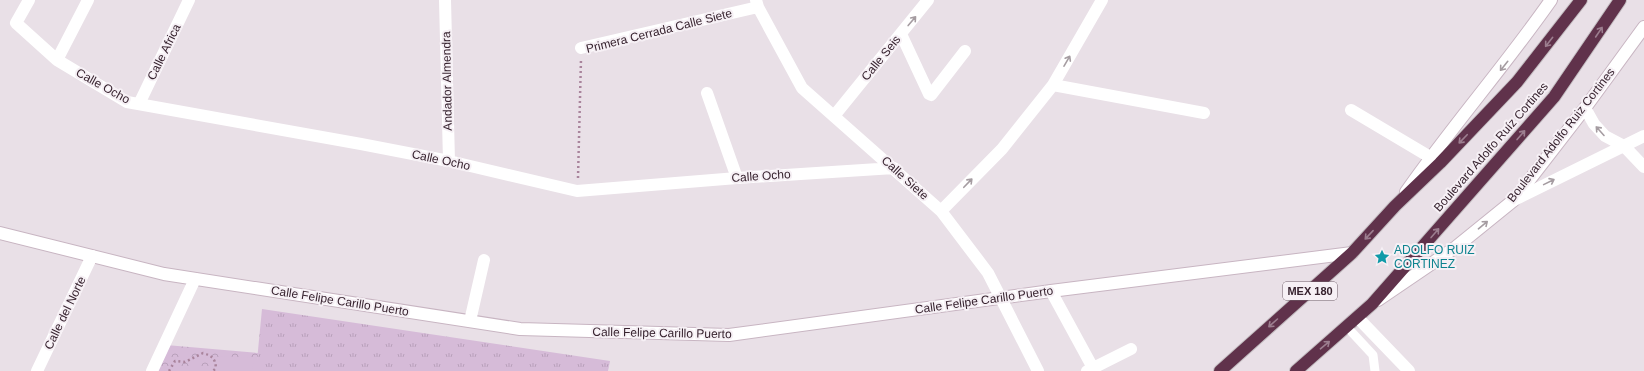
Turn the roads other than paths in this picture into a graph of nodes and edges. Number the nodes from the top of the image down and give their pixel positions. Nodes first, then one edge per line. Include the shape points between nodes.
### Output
1 (29, 0) edge
2 (88, 0) edge
3 (190, 0) edge
4 (445, 0) edge
5 (928, 0) edge
6 (1102, 0) edge
7 (1551, 0) edge
8 (1581, 0) edge
9 (1620, 0) edge
10 (757, 3) edge
11 (1644, 27) edge
12 (901, 34) junction
13 (581, 48) road end
14 (965, 51) dead end
15 (57, 60) junction
16 (1053, 85) junction
17 (707, 93) dead end
18 (139, 104) junction
19 (1585, 108) junction
20 (1351, 110) dead end
21 (1204, 114) dead end
22 (834, 116) junction
23 (1644, 136) edge
24 (1624, 146) junction
25 (1430, 157) junction
26 (449, 161) junction
27 (1644, 167) edge
28 (894, 168) junction
29 (737, 178) junction
30 (1514, 200) junction
31 (1395, 206) junction
32 (941, 211) junction
33 (0, 233) edge
34 (1352, 253) junction
35 (92, 256) junction
36 (484, 260) dead end
37 (196, 279) junction
38 (1051, 291) junction
39 (1000, 298) junction
40 (1372, 304) junction
41 (1358, 318) junction
42 (470, 321) junction
43 (1347, 326) junction
44 (1131, 349) dead end
45 (1090, 369) edge
46 (37, 371) edge
47 (152, 371) edge
48 (1038, 371) edge
49 (1220, 371) edge
50 (1296, 371) edge
51 (1375, 371) edge
52 (1409, 371) edge

1 - 15 street, Calle Ocho via 16,23
2 - 15 street
3 - 18 street, Calle Africa
4 - 26 street, Andador Almendra
12 -> 5 street, Calle Seis
16 -> 6 street
7 -> 25 street via 1517,48
8 -> 31 highway, Boulevard Adolfo Ruíz Cortines via 1517,82
40 -> 9 highway, Boulevard Adolfo Ruíz Cortines via 1554,98
10 - 13 street, Primera Cerrada Calle Siete
10 - 22 street, Calle Siete via 797,81
11 - 19 street, Boulevard Adolfo Ruiz Cortines
12 - 14 street via 929,94
12 - 22 street, Calle Seis
15 - 18 street, Calle Ocho via 127,102
16 - 21 street
32 -> 16 street via 1002,149
17 - 29 street
18 - 26 street, Calle Ocho
24 -> 19 street via 1605,136
19 - 30 street, Boulevard Adolfo Ruiz Cortines
20 - 25 street
22 - 28 street, Calle Siete
23 - 24 street
24 - 27 street
30 -> 24 street
25 - 31 street
26 - 29 street, Calle Ocho via 577,191
28 - 29 street, Calle Ocho
28 - 32 street, Calle Siete
40 -> 30 street, Boulevard Adolfo Ruiz Cortines via 1456,247
31 -> 34 highway, MEX 180
32 - 39 street, Calle Siete via 988,273
33 - 35 street, Calle Felipe Carillo Puerto
34 - 38 street, Calle Felipe Carillo Puerto
34 -> 49 highway, MEX 180
35 - 37 street, Calle Felipe Carillo Puerto via 164,274
35 - 46 street, Calle del Norte
36 - 42 street
37 - 42 street, Calle Felipe Carillo Puerto
37 - 47 street
38 - 39 street, Calle Felipe Carillo Puerto
38 - 45 street
39 - 42 street, Calle Felipe Carillo Puerto via 729,335 520,329
39 - 48 street, Calle Siete
40 - 41 highway, Boulevard Adolfo Ruíz Cortines
41 - 43 highway, Boulevard Adolfo Ruíz Cortines
41 - 52 street
50 -> 43 highway, Boulevard Adolfo Ruíz Cortines
43 - 51 lane via 1373,355
44 - 45 street

